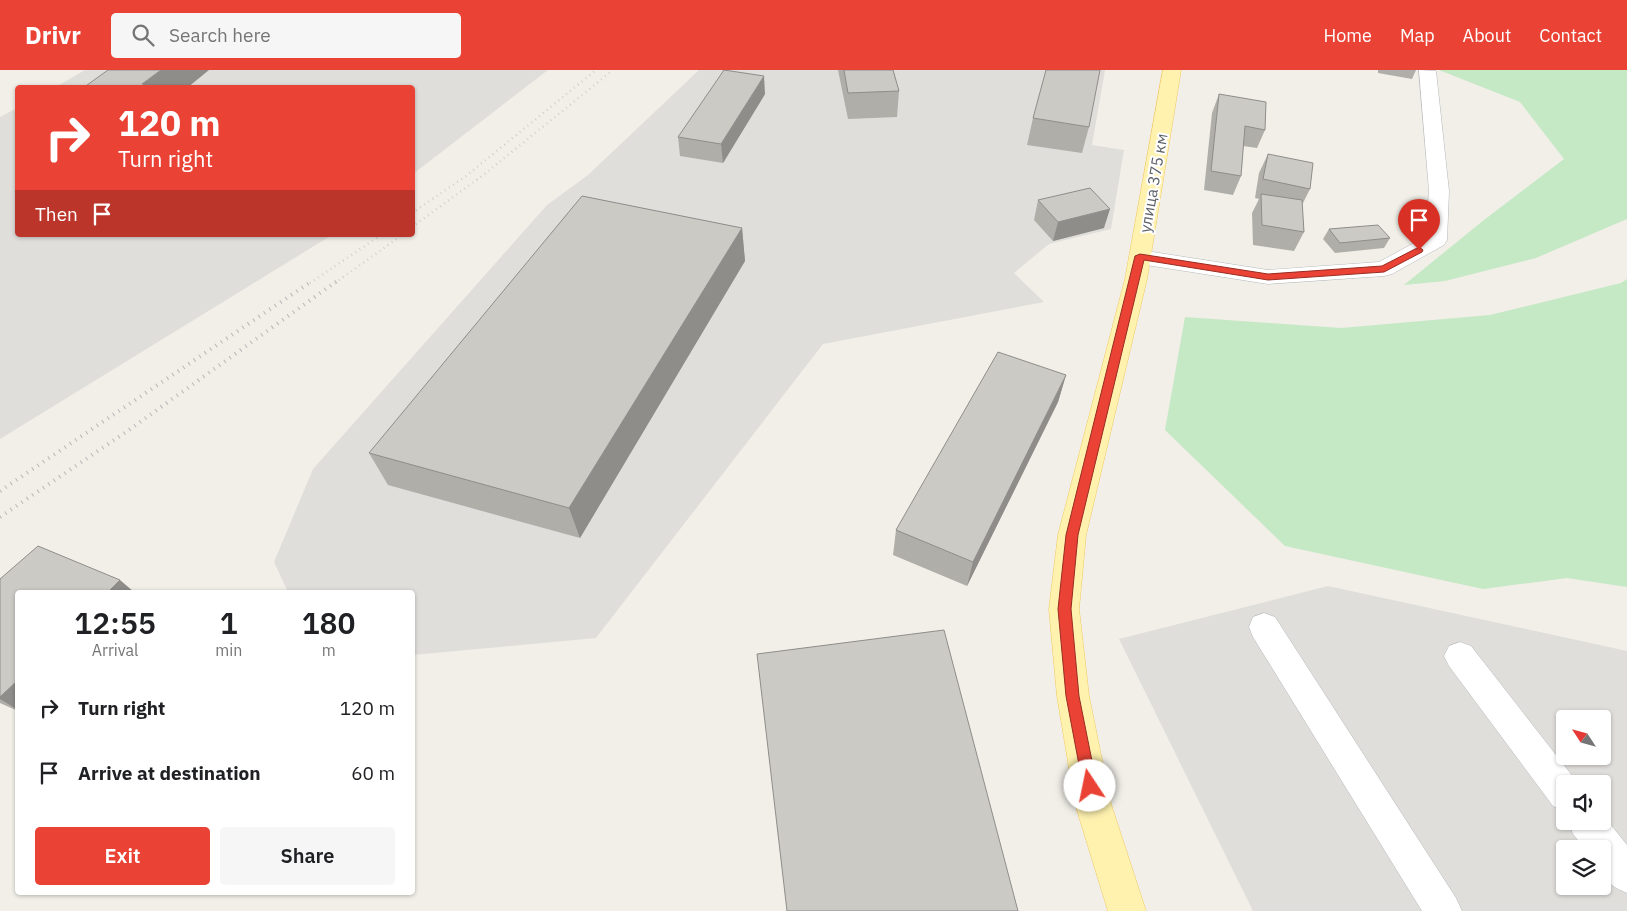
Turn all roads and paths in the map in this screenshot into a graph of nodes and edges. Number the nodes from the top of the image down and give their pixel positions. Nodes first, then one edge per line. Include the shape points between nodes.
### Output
1 (1172, 70) edge
2 (1426, 71) dead end
3 (1140, 256) junction
4 (1264, 627) dead end
5 (1460, 656) dead end
6 (1556, 782) edge
7 (1593, 830) edge
8 (1627, 875) edge
9 (1127, 911) edge
10 (1442, 911) edge

1 - 3 main road, улица 375 км
2 - 3 lane via 1439,191 1436,240 1384,269 1268,277
3 - 9 main road, улица 375 км via 1072,535 1064,609 1072,696 1093,804
4 - 10 lane
5 - 6 lane
7 - 8 lane

